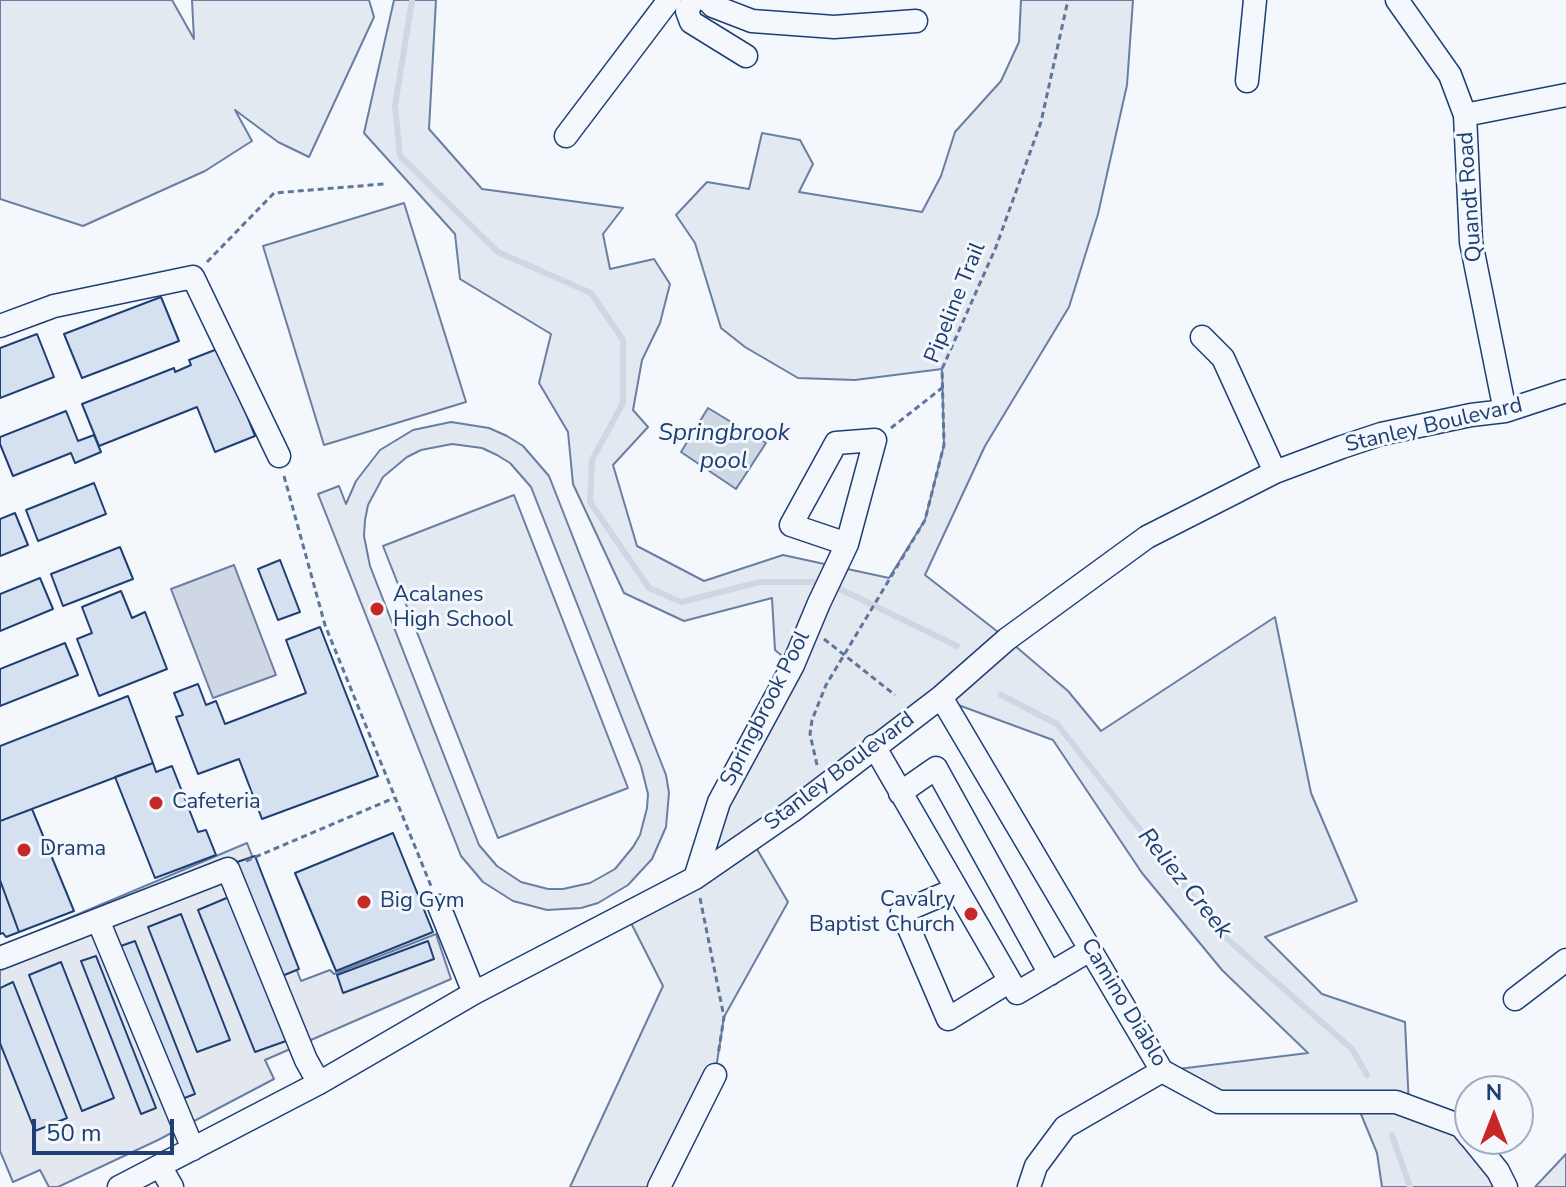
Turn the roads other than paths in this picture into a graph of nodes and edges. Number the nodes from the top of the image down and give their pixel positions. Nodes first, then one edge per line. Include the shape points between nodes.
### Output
1 (669, 0) edge
2 (693, 0) edge
3 (707, 0) edge
4 (1255, 0) edge
5 (1397, 0) edge
6 (916, 21) dead end
7 (746, 56) dead end
8 (1247, 81) dead end
9 (1566, 95) edge
10 (1465, 115) junction
11 (566, 136) dead end
12 (0, 326) edge
13 (1202, 337) dead end
14 (1566, 391) edge
15 (1505, 411) junction
16 (279, 456) road end
17 (1275, 472) junction
18 (847, 544) junction
19 (941, 697) junction
20 (874, 746) junction
21 (900, 793) junction
22 (695, 878) junction
23 (956, 889) junction
24 (439, 906) road end
25 (98, 920) junction
26 (1090, 950) junction
27 (0, 958) edge
28 (1566, 960) edge
29 (1050, 974) junction
30 (1010, 981) junction
31 (474, 993) junction
32 (1515, 999) dead end
33 (1162, 1071) junction
34 (715, 1075) road end
35 (319, 1083) junction
36 (1454, 1123) edge
37 (193, 1149) junction
38 (1485, 1155) edge
39 (160, 1166) junction
40 (119, 1187) edge
41 (172, 1187) edge
42 (659, 1187) edge
43 (1029, 1187) edge
44 (1506, 1187) edge

1 - 11 street
2 - 7 street via 687,11 691,22
3 - 6 street via 752,21 834,27
4 - 8 street
5 - 10 street, Quandt Road via 1450,75
9 - 10 street
10 - 15 street, Quandt Road via 1471,242
12 - 16 street via 54,306 193,277
13 - 17 street via 1223,358
14 - 15 street, Stanley Boulevard
15 - 17 street, Stanley Boulevard via 1381,434
17 - 19 street, Stanley Boulevard via 1147,537 1007,639
18 - 18 street, Springbrook Pool via 791,525 836,443 875,440
18 - 22 street, Springbrook Pool via 793,665 719,802
19 - 20 street, Stanley Boulevard
19 - 26 street, Camino Diablo
20 - 21 street
20 - 22 street, Stanley Boulevard
21 - 23 street
21 - 29 street via 936,768
22 - 31 street, Stanley Boulevard
23 - 30 street
23 - 30 street via 902,912 948,1019
24 - 31 street
25 - 27 street
25 - 35 street via 228,869
25 - 37 street
26 - 29 street
26 - 33 street, Camino Diablo
28 - 32 street
29 - 30 street via 1017,993
31 - 35 street, Stanley Boulevard
33 - 36 street, Camino Diablo via 1219,1102 1396,1102
33 - 43 street via 1065,1127 1036,1166
34 - 42 street
35 - 37 street, Stanley Boulevard
37 - 39 street, Stanley Boulevard
38 - 44 street, Camino Diablo
39 - 40 street, Stanley Boulevard
39 - 41 street

